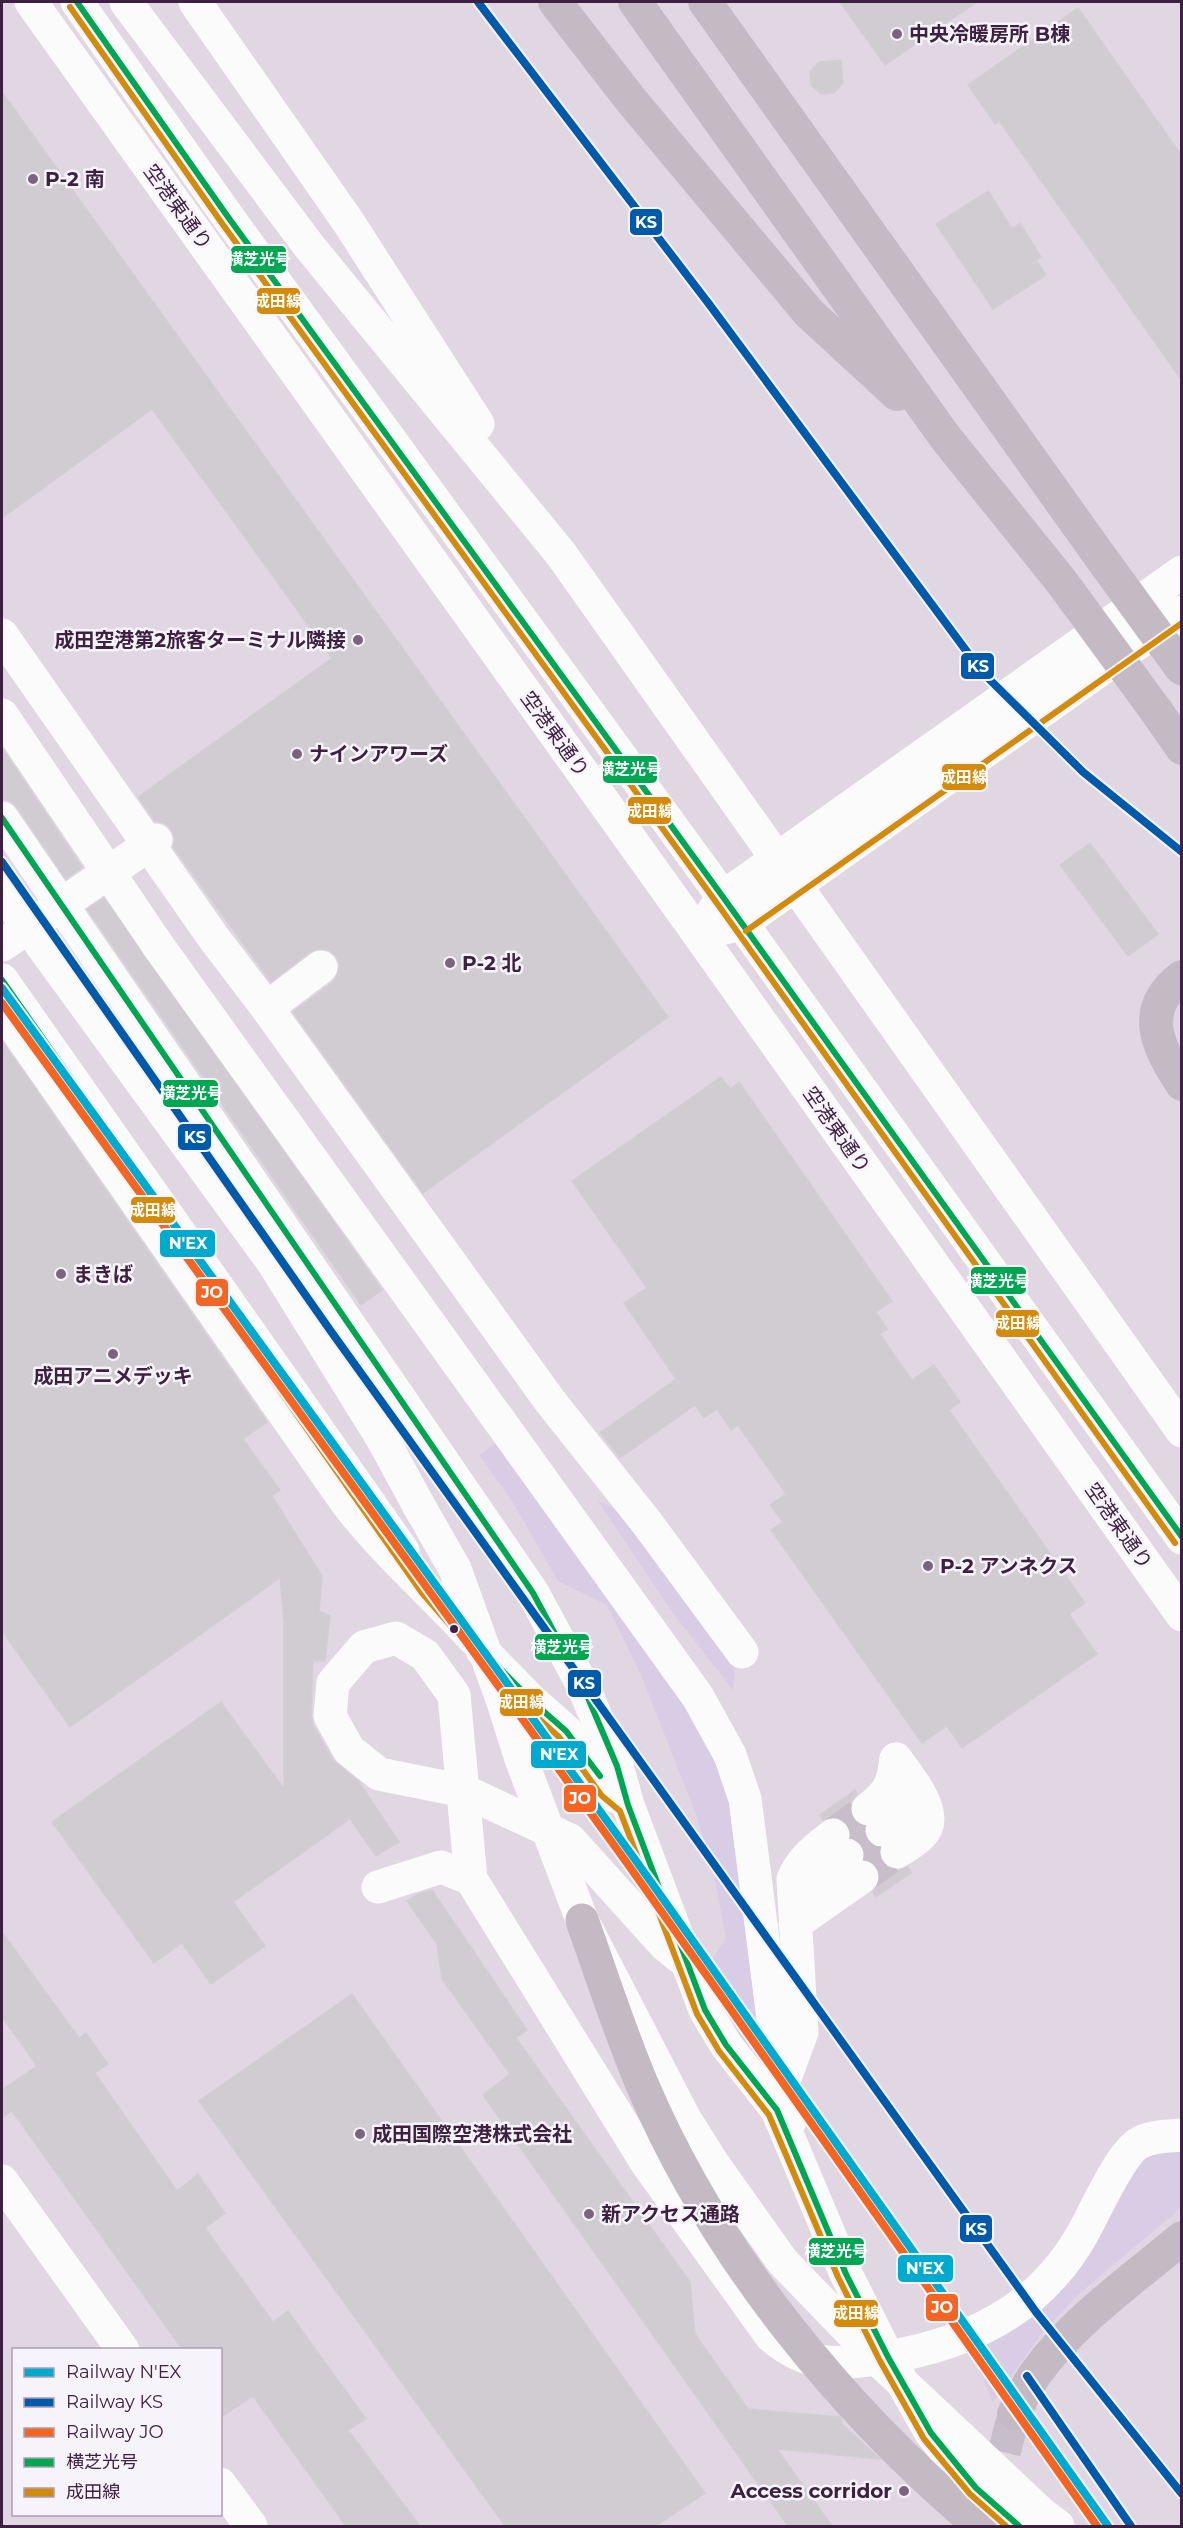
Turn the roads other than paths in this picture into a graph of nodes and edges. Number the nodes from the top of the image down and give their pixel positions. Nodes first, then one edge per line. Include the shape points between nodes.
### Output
1 (31, 2) edge
2 (76, 2) edge
3 (126, 2) edge
4 (154, 2) edge
5 (169, 2) edge
6 (195, 2) edge
7 (555, 2) edge
8 (635, 2) edge
9 (705, 2) edge
10 (349, 223) junction
11 (309, 246) junction
12 (945, 437) junction
13 (561, 555) junction
14 (1182, 572) edge
15 (1182, 612) edge
16 (2, 634) edge
17 (1182, 669) edge
18 (2, 715) edge
19 (1182, 748) edge
20 (2, 818) edge
21 (156, 840) dead end
22 (2, 891) edge
23 (723, 897) junction
24 (741, 924) junction
25 (699, 935) junction
26 (2, 945) edge
27 (321, 967) dead end
28 (1182, 977) edge
29 (2, 980) edge
30 (267, 1008) junction
31 (2, 1009) edge
32 (1182, 1084) edge
33 (1182, 1431) edge
34 (1182, 1538) edge
35 (1182, 1615) edge
36 (484, 1650) junction
37 (742, 1652) dead end
38 (464, 1791) junction
39 (628, 1805) junction
40 (882, 1830) joint
41 (848, 1856) tunnel mouth
42 (471, 1879) junction
43 (378, 1887) dead end
44 (582, 1920) junction
45 (687, 1963) junction
46 (782, 2088) junction
47 (1182, 2135) edge
48 (799, 2160) junction
49 (2, 2181) edge
50 (1182, 2238) edge
51 (122, 2348) edge
52 (1014, 2414) tunnel mouth
53 (222, 2487) edge
54 (251, 2526) edge
55 (980, 2526) edge
56 (1019, 2526) edge
57 (1058, 2526) edge

1 - 25 street, 空港東通り
2 - 23 street, 空港東通り
3 - 11 street
4 - 11 street
5 - 10 street
6 - 10 street
7 - 12 highway via 631,100 809,313
8 - 12 highway
9 - 17 highway, bridge
10 - 13 street
11 - 13 street
12 - 19 highway, bridge via 1061,581
13 - 33 street, bridge
14 - 23 street
15 - 24 street
16 - 30 street via 213,937
18 - 46 street via 159,947 704,1707 730,1755 745,1799
20 - 39 street via 533,1593 583,1686 617,1767
21 - 26 street, bridge
22 - 36 street, bridge via 274,1264 382,1438 455,1569
23 - 24 street, 空港東通り
23 - 25 street
24 - 25 street
24 - 34 street, 空港東通り
25 - 35 street, 空港東通り
27 - 30 street
28 - 32 highway via 1164,991 1155,1010 1157,1037
29 - 39 street via 429,1588 490,1658 566,1731 609,1790
30 - 37 street via 550,1401
31 - 36 street, bridge via 346,1502 387,1551
36 - 44 street, bridge
38 - 38 street via 379,1774 349,1750 330,1716 333,1683 363,1647 396,1638 425,1655 454,1695
38 - 42 street
38 - 45 street via 570,1840 665,1945
39 - 45 street
40 - 40 street via 923,1834 928,1818 925,1803 896,1759 893,1782 880,1800
41 - 46 street via 795,1909 802,2032
42 - 43 street via 441,1867
42 - 47 street via 646,2162 771,2336 788,2351 810,2360 847,2363 913,2353 991,2325 1054,2274 1124,2159 1140,2142
44 - 55 highway, bridge via 643,2086 716,2224 769,2302 825,2371 937,2490
44 - 57 street, bridge via 686,2119 783,2262 874,2356
45 - 48 street via 705,2010 726,2045 777,2110
46 - 48 street
48 - 56 street via 846,2274 931,2433 976,2488
49 - 51 street
50 - 52 highway via 1056,2348 1035,2374
53 - 54 street

